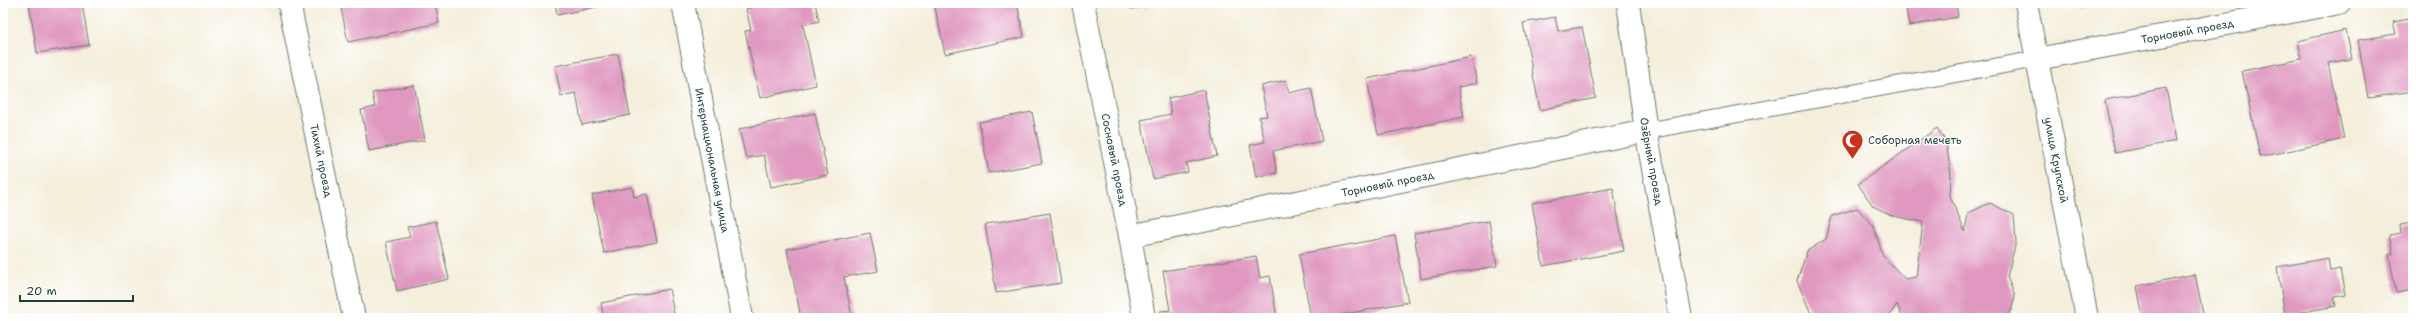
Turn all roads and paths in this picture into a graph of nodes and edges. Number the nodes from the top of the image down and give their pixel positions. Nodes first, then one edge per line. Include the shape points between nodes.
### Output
1 (289, 3) edge
2 (683, 3) edge
3 (1083, 3) edge
4 (1628, 3) edge
5 (2026, 3) edge
6 (2339, 3) edge
7 (2037, 59) junction
8 (1646, 131) junction
9 (1130, 236) junction
10 (354, 318) edge
11 (742, 318) edge
12 (1144, 318) edge
13 (1680, 318) edge
14 (2088, 318) edge

1 - 10 street, Тихий проезд
2 - 11 street, Интернациональная улица
3 - 9 street, Сосновый проезд
4 - 8 street, Озёрный проезд
5 - 7 street, улица Крупской
6 - 7 street, Торновый проезд
7 - 8 lane
7 - 14 street, улица Крупской
8 - 9 street, Торновый проезд
8 - 13 street, Озёрный проезд
9 - 12 street, Сосновый проезд

